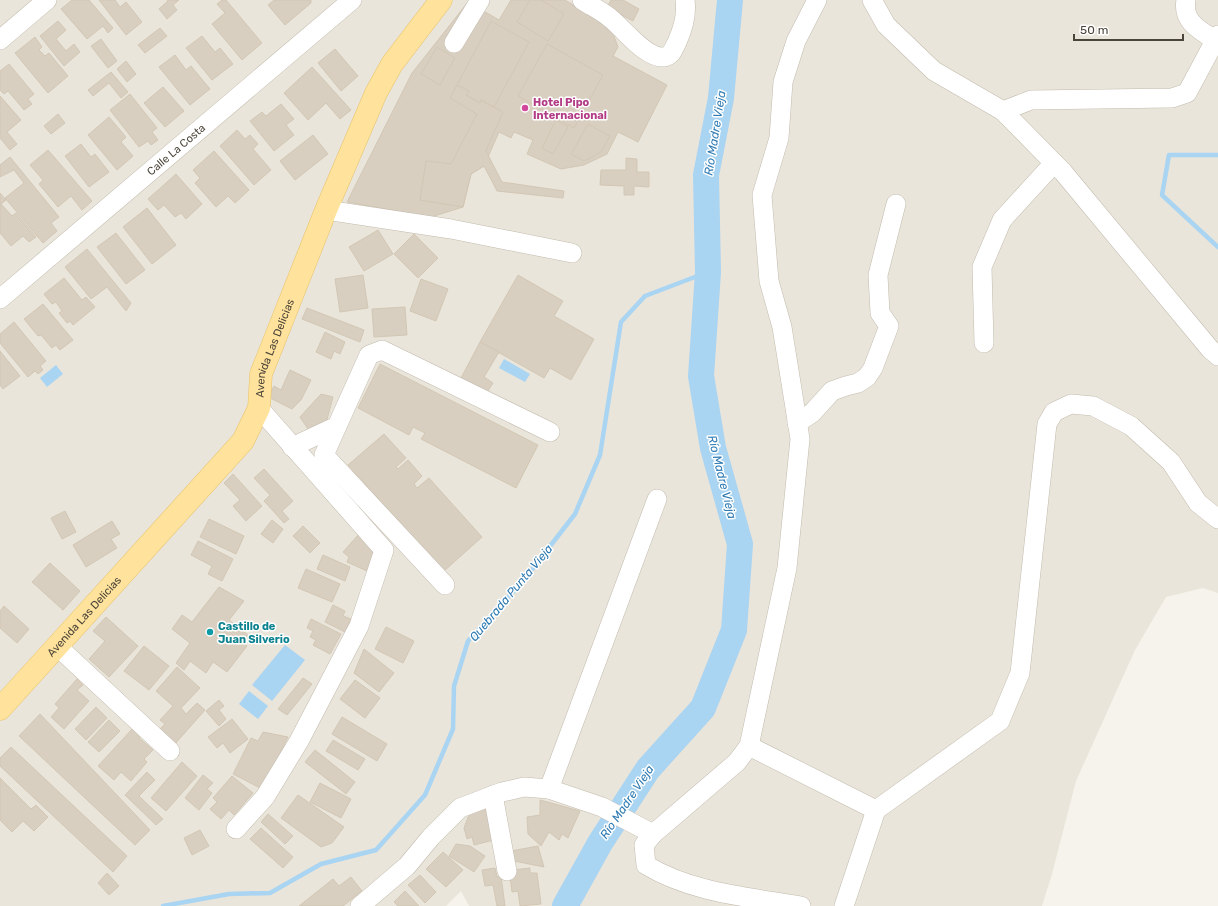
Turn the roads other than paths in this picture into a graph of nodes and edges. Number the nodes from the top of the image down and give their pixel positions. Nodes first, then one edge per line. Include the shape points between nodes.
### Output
1 (47, 0) edge
2 (352, 0) edge
3 (441, 0) edge
4 (480, 0) edge
5 (582, 0) edge
6 (685, 0) edge
7 (817, 0) edge
8 (872, 0) edge
9 (1186, 0) edge
10 (1217, 38) edge
11 (0, 40) edge
12 (454, 44) dead end
13 (1003, 111) junction
14 (1054, 163) junction
15 (896, 204) dead end
16 (326, 210) junction
17 (572, 253) dead end
18 (0, 299) edge
19 (984, 343) dead end
20 (1218, 356) edge
21 (259, 408) junction
22 (797, 423) junction
23 (336, 426) junction
24 (550, 432) dead end
25 (292, 447) junction
26 (657, 499) dead end
27 (1218, 519) edge
28 (445, 585) dead end
29 (57, 646) junction
30 (1, 706) edge
31 (749, 746) junction
32 (170, 751) dead end
33 (549, 788) junction
34 (493, 795) junction
35 (876, 810) junction
36 (236, 829) dead end
37 (653, 834) junction
38 (507, 871) dead end
39 (710, 898) edge
40 (360, 906) edge
41 (802, 906) edge
42 (844, 906) edge

1 - 11 street
2 - 18 street, Calle La Costa
3 - 16 main road, Avenida Las Delicias via 392,64 376,93
4 - 12 street
5 - 6 street via 610,18 644,49 662,58 673,50 682,31
7 - 22 street via 796,41 783,82 779,138 762,195 768,281 782,327
8 - 13 street via 886,25 934,71
9 - 10 street via 1185,9 1190,22
10 - 13 street via 1187,93 1172,98 1032,100
13 - 14 street
14 - 19 street via 1002,220 982,267
14 - 20 street
15 - 22 street via 878,275 880,313 888,321 889,326 873,368 863,381 832,391 812,413
16 - 17 street via 451,228
16 - 21 main road, Avenida Las Delicias via 261,374
21 - 25 street
21 - 29 main road, Avenida Las Delicias via 243,441
22 - 31 street via 800,439 787,568
23 - 24 street via 369,356 382,350
23 - 25 street
23 - 28 street via 324,455
25 - 36 street via 384,550 359,626 300,741 265,797
26 - 33 street
27 - 35 street via 1198,503 1171,462 1131,426 1093,406 1071,404 1054,412 1047,424 1020,673 1000,721
29 - 30 main road, Avenida Las Delicias
29 - 32 street
31 - 35 street
31 - 37 street via 737,762
33 - 34 street via 524,787
33 - 37 street via 609,811
34 - 38 street
34 - 40 street via 460,808 407,866
35 - 42 street
37 - 39 street via 644,845 646,865
39 - 41 street

